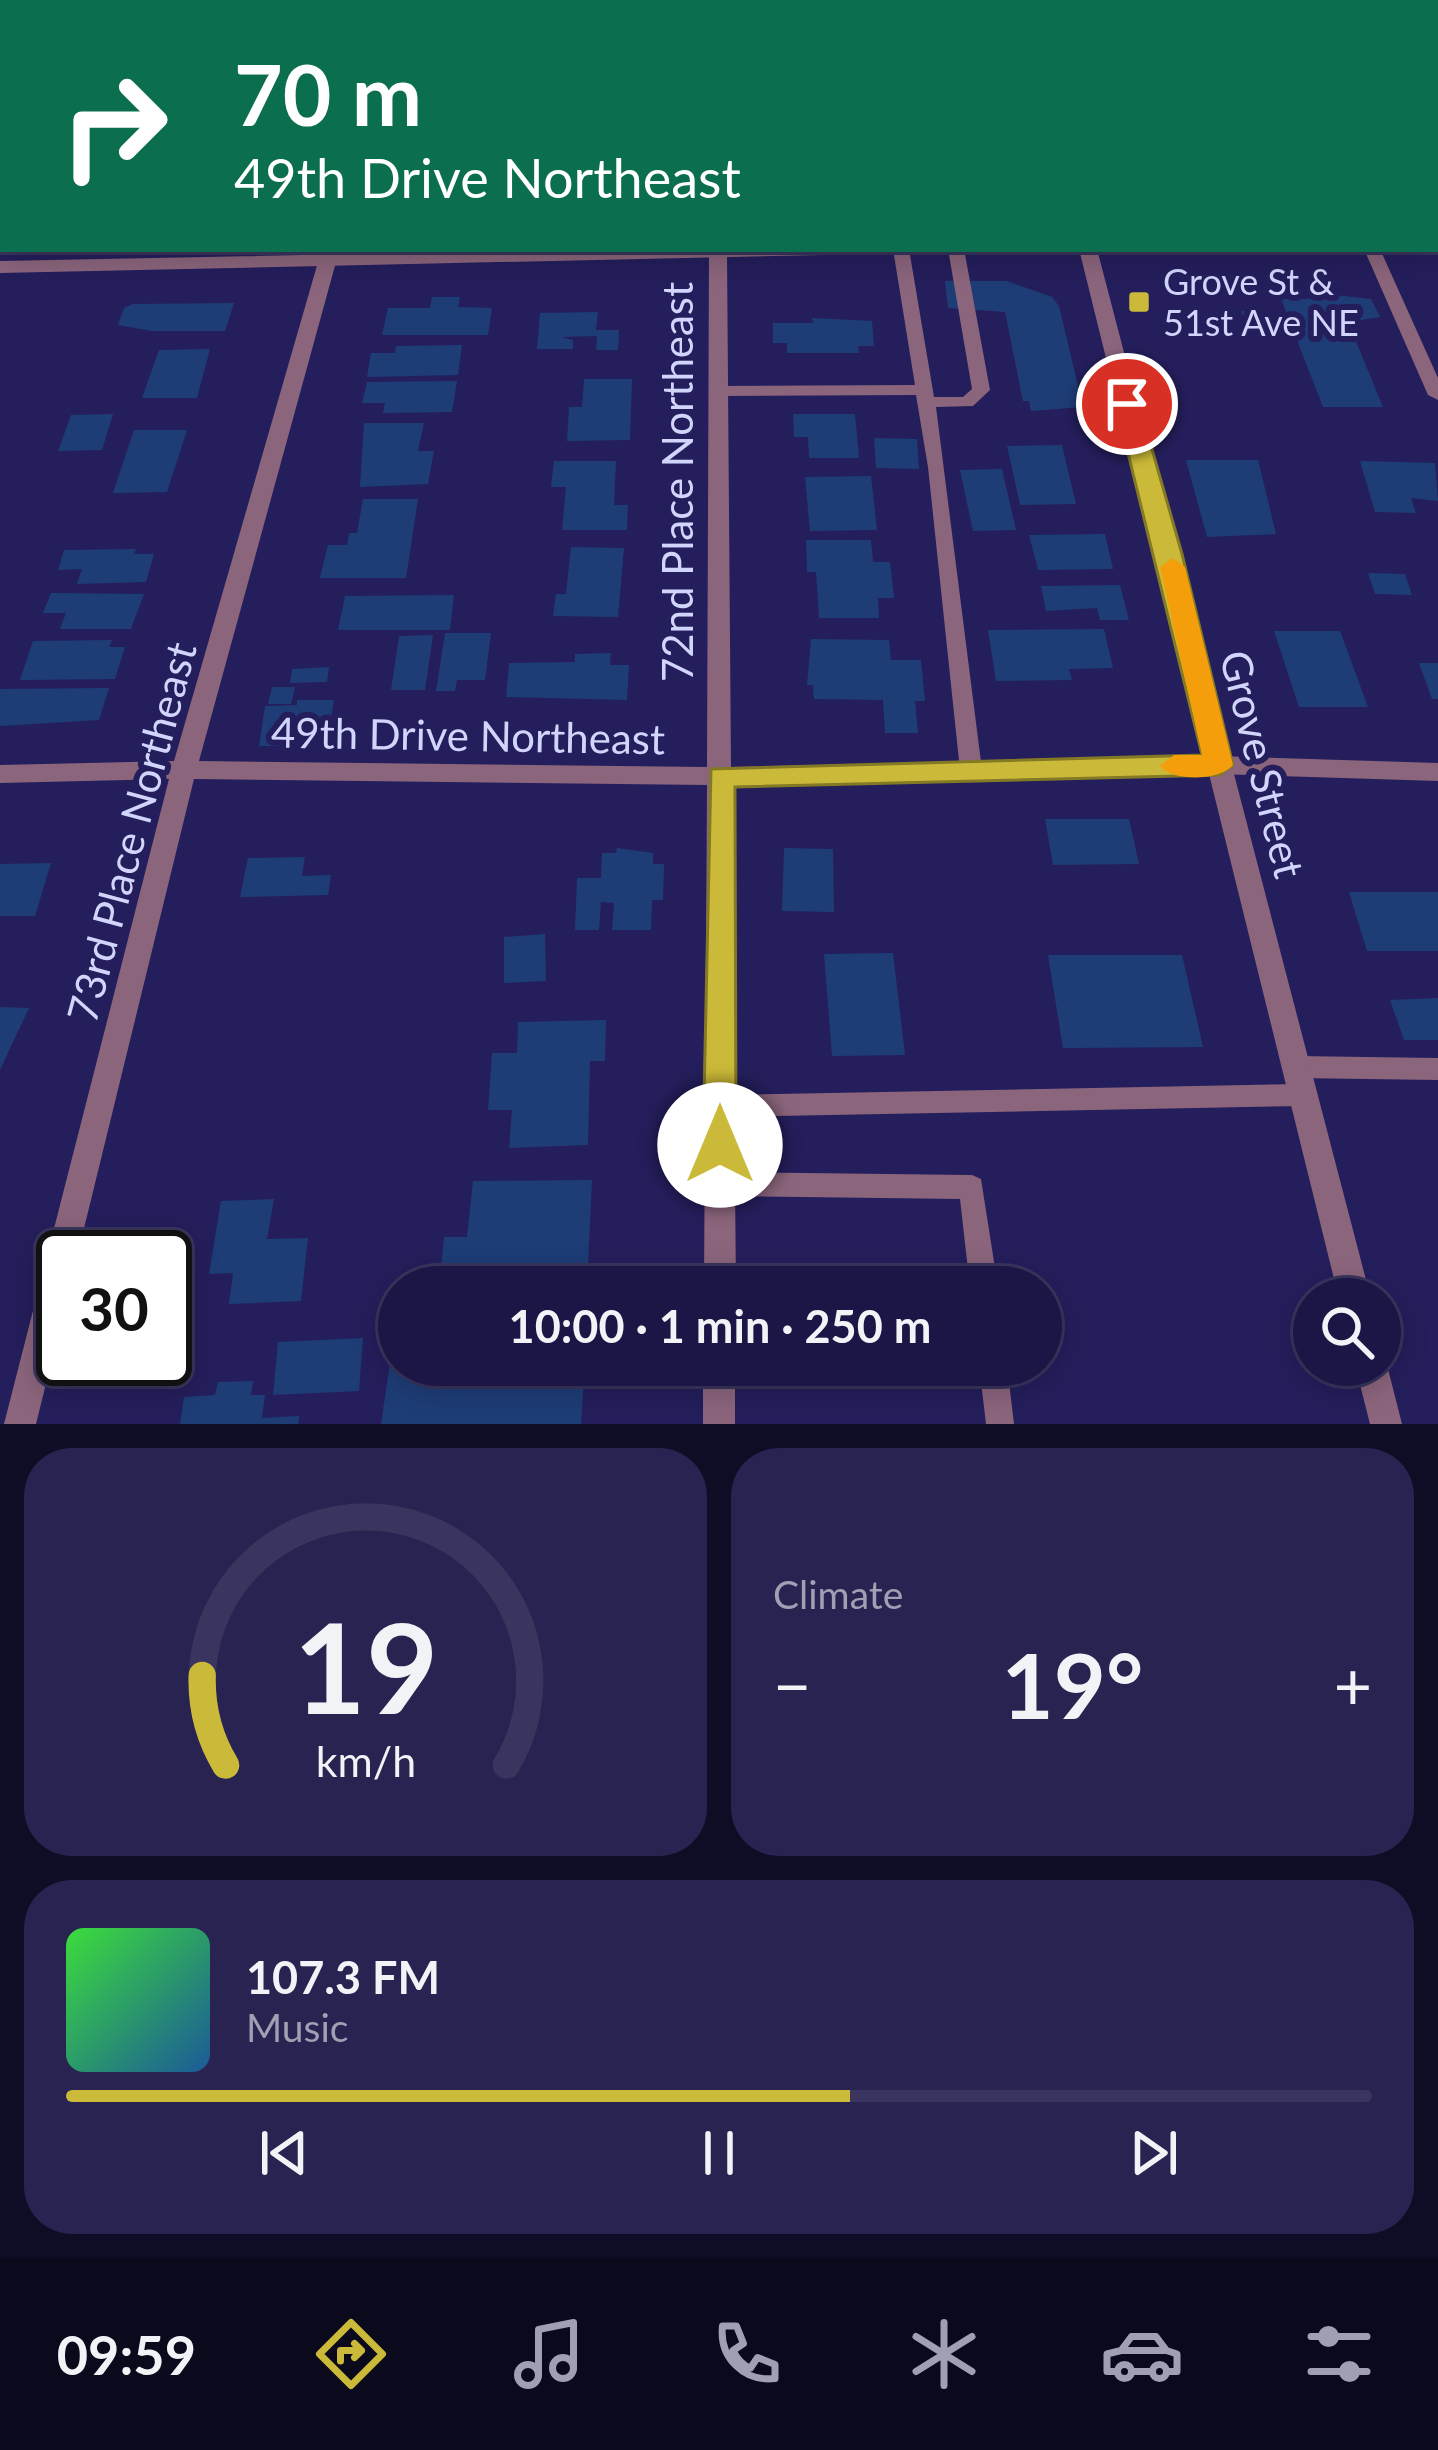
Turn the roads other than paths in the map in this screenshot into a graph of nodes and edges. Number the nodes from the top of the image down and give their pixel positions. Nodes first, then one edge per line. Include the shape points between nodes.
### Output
1 (639, 252) edge
2 (718, 252) edge
3 (902, 252) edge
4 (957, 252) edge
5 (1089, 252) edge
6 (1373, 252) edge
7 (402, 255) edge
8 (227, 256) edge
9 (327, 262) junction
10 (0, 267) edge
11 (718, 391) junction
12 (1436, 395) edge
13 (927, 396) junction
14 (1219, 765) junction
15 (184, 770) junction
16 (971, 770) junction
17 (1438, 772) edge
18 (0, 774) edge
19 (721, 776) junction
20 (1438, 1069) edge
21 (1299, 1081) junction
22 (720, 1106) junction
23 (720, 1184) junction
24 (719, 1266) edge
25 (981, 1266) edge
26 (1350, 1278) edge
27 (719, 1386) edge
28 (996, 1386) edge
29 (1376, 1386) edge
30 (20, 1424) edge
31 (719, 1424) edge
32 (1000, 1424) edge
33 (1386, 1424) edge

1 - 7 street
2 - 11 street, 72nd Place Northeast
3 - 13 lane
4 - 13 lane via 982,390 967,402
5 - 14 street, Grove Street
6 - 12 lane
7 - 9 street
8 - 9 street
8 - 10 street
9 - 15 street, 73rd Place Northeast
11 - 13 lane
11 - 19 street, 72nd Place Northeast
13 - 16 lane
14 - 16 street, 49th Drive Northeast
14 - 17 street, 49th Drive Northeast
14 - 21 street, Grove Street
15 - 18 street, 49th Drive Northeast
15 - 19 street, 49th Drive Northeast
15 - 30 street, 73rd Place Northeast
16 - 19 street, 49th Drive Northeast
19 - 22 street, 72nd Place Northeast
20 - 21 lane
21 - 22 lane via 1036,1101
21 - 26 street, Grove Street
22 - 23 street, 72nd Place Northeast
23 - 24 street, 72nd Place Northeast
23 - 25 lane via 972,1187
27 - 31 street
28 - 32 lane
29 - 33 street

